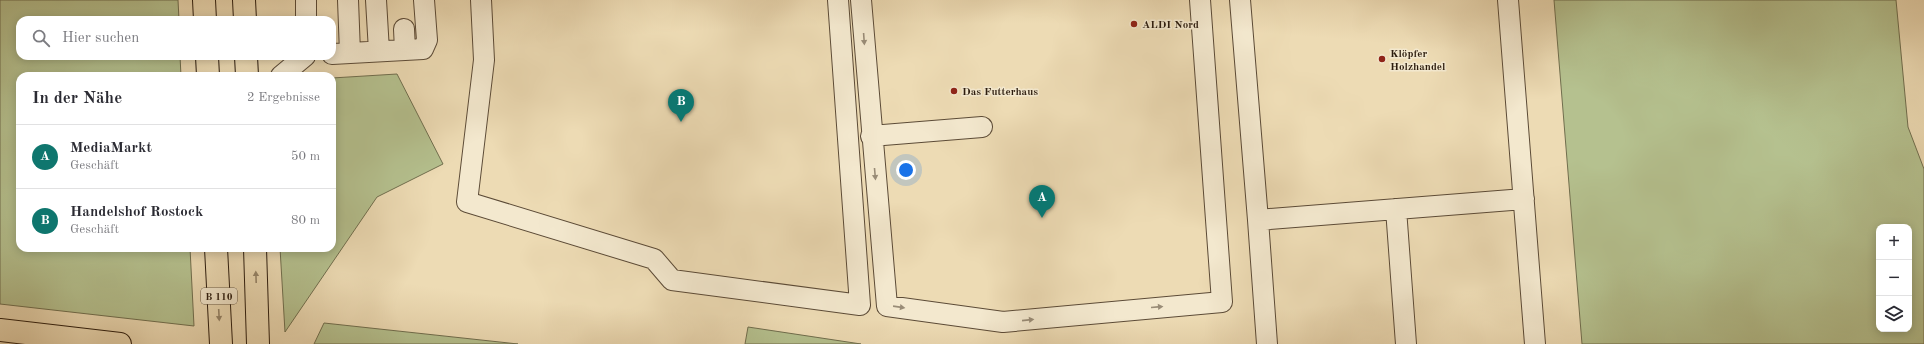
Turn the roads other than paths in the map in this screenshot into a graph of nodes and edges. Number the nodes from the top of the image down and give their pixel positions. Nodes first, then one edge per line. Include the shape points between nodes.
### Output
1 (204, 0) edge
2 (244, 0) edge
3 (306, 0) edge
4 (348, 0) edge
5 (376, 0) edge
6 (424, 0) edge
7 (481, 0) edge
8 (838, 0) edge
9 (861, 0) edge
10 (1200, 0) edge
11 (1240, 0) edge
12 (1508, 0) edge
13 (205, 16) edge
14 (245, 16) edge
15 (306, 16) edge
16 (404, 29) dead end
17 (405, 50) junction
18 (379, 52) junction
19 (341, 54) edge
20 (207, 60) edge
21 (246, 60) edge
22 (300, 60) edge
23 (208, 72) edge
24 (247, 72) edge
25 (286, 72) edge
26 (982, 127) dead end
27 (872, 136) junction
28 (1524, 199) junction
29 (1396, 209) junction
30 (1258, 220) junction
31 (216, 252) edge
32 (255, 252) edge
33 (0, 330) edge
34 (120, 344) edge
35 (221, 344) edge
36 (258, 344) edge
37 (1267, 344) edge
38 (1406, 344) edge
39 (1535, 344) edge

1 - 13 main road
2 - 14 main road
3 - 15 lane
4 - 19 lane
5 - 18 lane
6 - 17 lane via 427,40 423,48
7 - 8 lane via 484,60 468,202 654,259 672,280 860,305
9 -> 27 lane
27 -> 10 lane via 887,306 1003,322 1222,302 1203,111
11 - 30 lane
12 - 28 lane
16 - 17 lane
17 - 18 lane
18 - 19 lane
20 - 23 main road
21 - 24 main road
22 - 25 lane
26 - 27 lane
28 - 29 lane
28 - 39 lane
29 - 30 lane
29 - 38 lane
30 - 37 lane
31 -> 35 main road, B 110
36 -> 32 main road
33 - 34 main road

